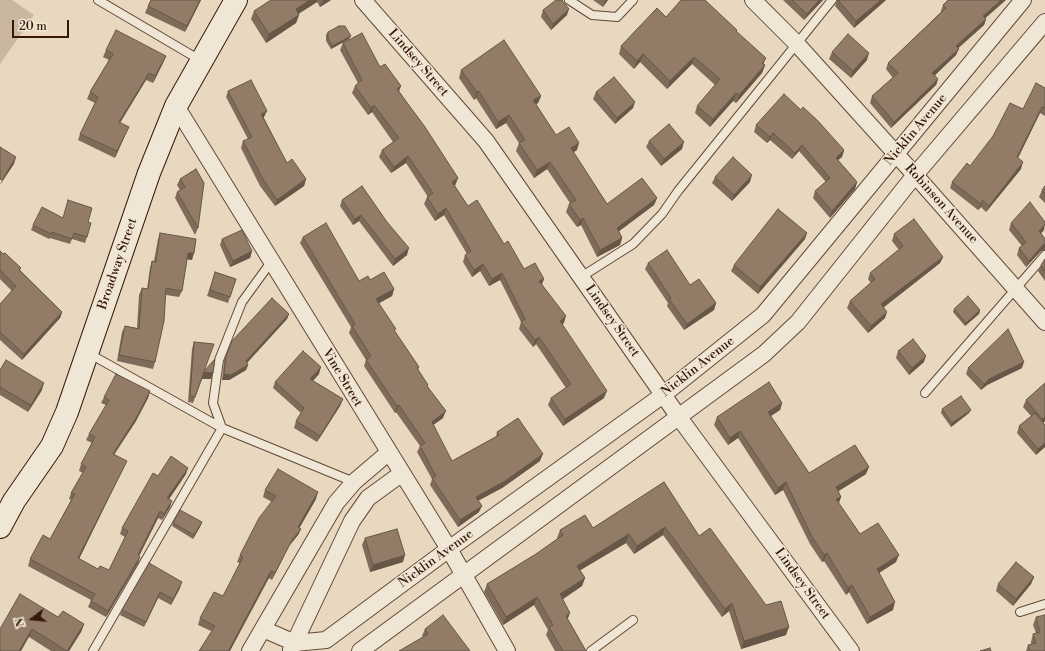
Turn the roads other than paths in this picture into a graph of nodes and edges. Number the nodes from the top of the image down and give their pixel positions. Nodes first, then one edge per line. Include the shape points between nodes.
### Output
1 (98, 0) edge
2 (236, 0) edge
3 (363, 0) edge
4 (569, 0) edge
5 (633, 0) edge
6 (753, 0) edge
7 (832, 0) edge
8 (1023, 0) edge
9 (1045, 22) edge
10 (796, 44) junction
11 (202, 61) junction
12 (176, 106) junction
13 (896, 154) junction
14 (915, 175) junction
15 (1045, 255) edge
16 (271, 262) junction
17 (581, 277) junction
18 (1016, 290) junction
19 (1045, 322) edge
20 (88, 353) junction
21 (925, 394) dead end
22 (663, 395) junction
23 (678, 416) junction
24 (222, 428) junction
25 (388, 453) junction
26 (401, 474) junction
27 (354, 482) junction
28 (0, 526) edge
29 (449, 549) junction
30 (463, 574) junction
31 (1045, 604) edge
32 (1020, 612) dead end
33 (633, 620) dead end
34 (263, 628) junction
35 (293, 647) edge
36 (93, 651) edge
37 (250, 651) edge
38 (360, 651) edge
39 (508, 651) edge
40 (591, 651) edge
41 (851, 651) edge

1 - 11 lane
2 - 11 main road, Broadway Street
3 - 17 street, Lindsey Street via 486,142
4 - 5 lane via 592,15 617,17
6 - 10 street, Robinson Avenue
7 - 10 lane
8 - 13 street, Nicklin Avenue
9 - 14 street, Nicklin Avenue
10 - 13 street, Robinson Avenue
10 - 17 lane via 662,214 634,244
11 - 12 main road, Broadway Street
12 - 16 street, Vine Street
12 - 20 main road, Broadway Street via 149,173
13 - 14 street, Robinson Avenue
13 - 22 street, Nicklin Avenue via 763,315
14 - 18 street, Robinson Avenue
14 - 23 street, Nicklin Avenue via 798,322 764,354
15 - 18 lane
16 - 24 lane via 242,302 219,360 213,403
16 - 25 street, Vine Street
17 - 22 street, Lindsey Street
18 - 19 street, Robinson Avenue
18 - 21 lane
20 - 24 lane
20 - 28 main road, Broadway Street via 52,446
22 - 23 street, Lindsey Street
22 - 29 street, Nicklin Avenue
23 - 30 street, Nicklin Avenue
23 - 41 street, Lindsey Street
24 - 27 lane
24 - 36 lane
25 - 26 street, Vine Street
25 - 27 street
26 - 29 street, Vine Street
26 - 35 street via 368,498 352,521
27 - 34 street via 336,503
29 - 30 street, Vine Street
29 - 35 street, Nicklin Avenue via 326,640
30 - 38 street, Nicklin Avenue
30 - 39 street, Vine Street
31 - 32 lane
33 - 40 lane
34 - 35 street
34 - 37 street

